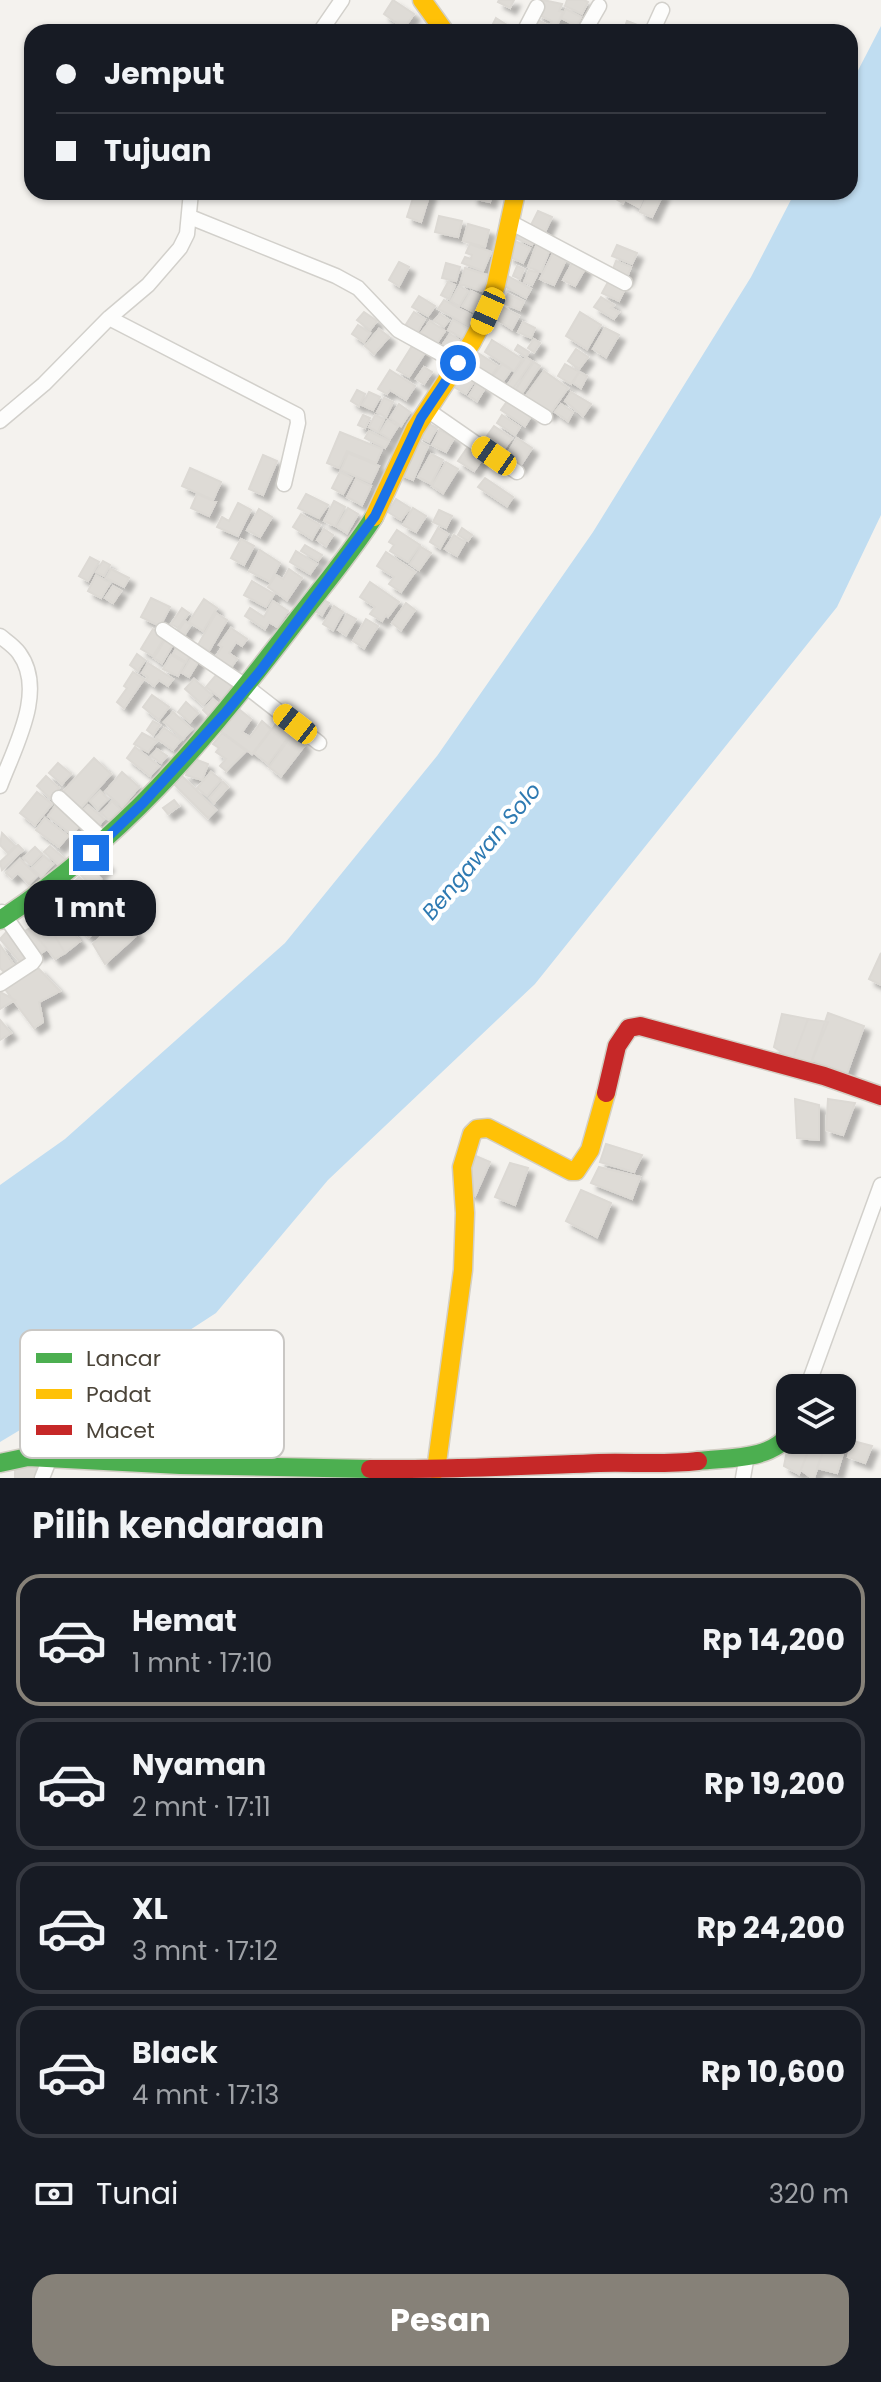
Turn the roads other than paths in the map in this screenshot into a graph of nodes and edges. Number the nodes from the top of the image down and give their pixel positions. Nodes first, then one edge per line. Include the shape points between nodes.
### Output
1 (342, 0) edge
2 (422, 0) edge
3 (599, 6) dead end
4 (537, 7) dead end
5 (662, 10) dead end
6 (326, 24) edge
7 (439, 24) edge
8 (528, 24) edge
9 (589, 24) edge
10 (656, 24) edge
11 (191, 200) edge
12 (514, 200) edge
13 (190, 217) junction
14 (508, 221) junction
15 (625, 283) dead end
16 (109, 318) junction
17 (458, 363) junction
18 (426, 409) junction
19 (545, 417) dead end
20 (0, 421) edge
21 (517, 472) dead end
22 (284, 484) dead end
23 (163, 630) dead end
24 (0, 636) edge
25 (247, 687) junction
26 (319, 743) dead end
27 (0, 786) edge
28 (59, 798) dead end
29 (104, 840) junction
30 (2, 915) edge
31 (0, 984) edge
32 (881, 1096) edge
33 (881, 1185) edge
34 (812, 1374) edge
35 (776, 1449) edge
36 (747, 1455) junction
37 (23, 1458) edge
38 (50, 1458) joint
39 (0, 1463) edge
40 (603, 1471) edge
41 (442, 1473) edge
42 (42, 1478) edge
43 (743, 1478) edge

1 - 6 street
2 - 7 street
3 - 9 street
4 - 8 street
5 - 10 street
11 - 13 street
12 - 14 street
13 - 16 street via 180,248
13 - 17 street via 336,276 358,288 398,330
14 - 15 street
14 - 17 street via 488,311
16 - 20 street
16 - 22 street via 297,415
17 - 18 street
17 - 19 street
18 - 21 street
18 - 25 street via 375,516
23 - 25 street
24 - 27 street via 18,651 30,682 23,724
25 - 26 street
25 - 29 street
28 - 29 street
29 - 30 street via 78,865
30 - 31 street via 35,959
32 - 41 street via 754,1055 634,1026 617,1045 594,1137 580,1169 571,1171 488,1128 477,1129 462,1167 463,1270
33 - 34 street
35 - 36 street
36 - 40 street
36 - 43 street
37 - 39 street
38 - 41 street
38 - 42 street
40 - 41 street

